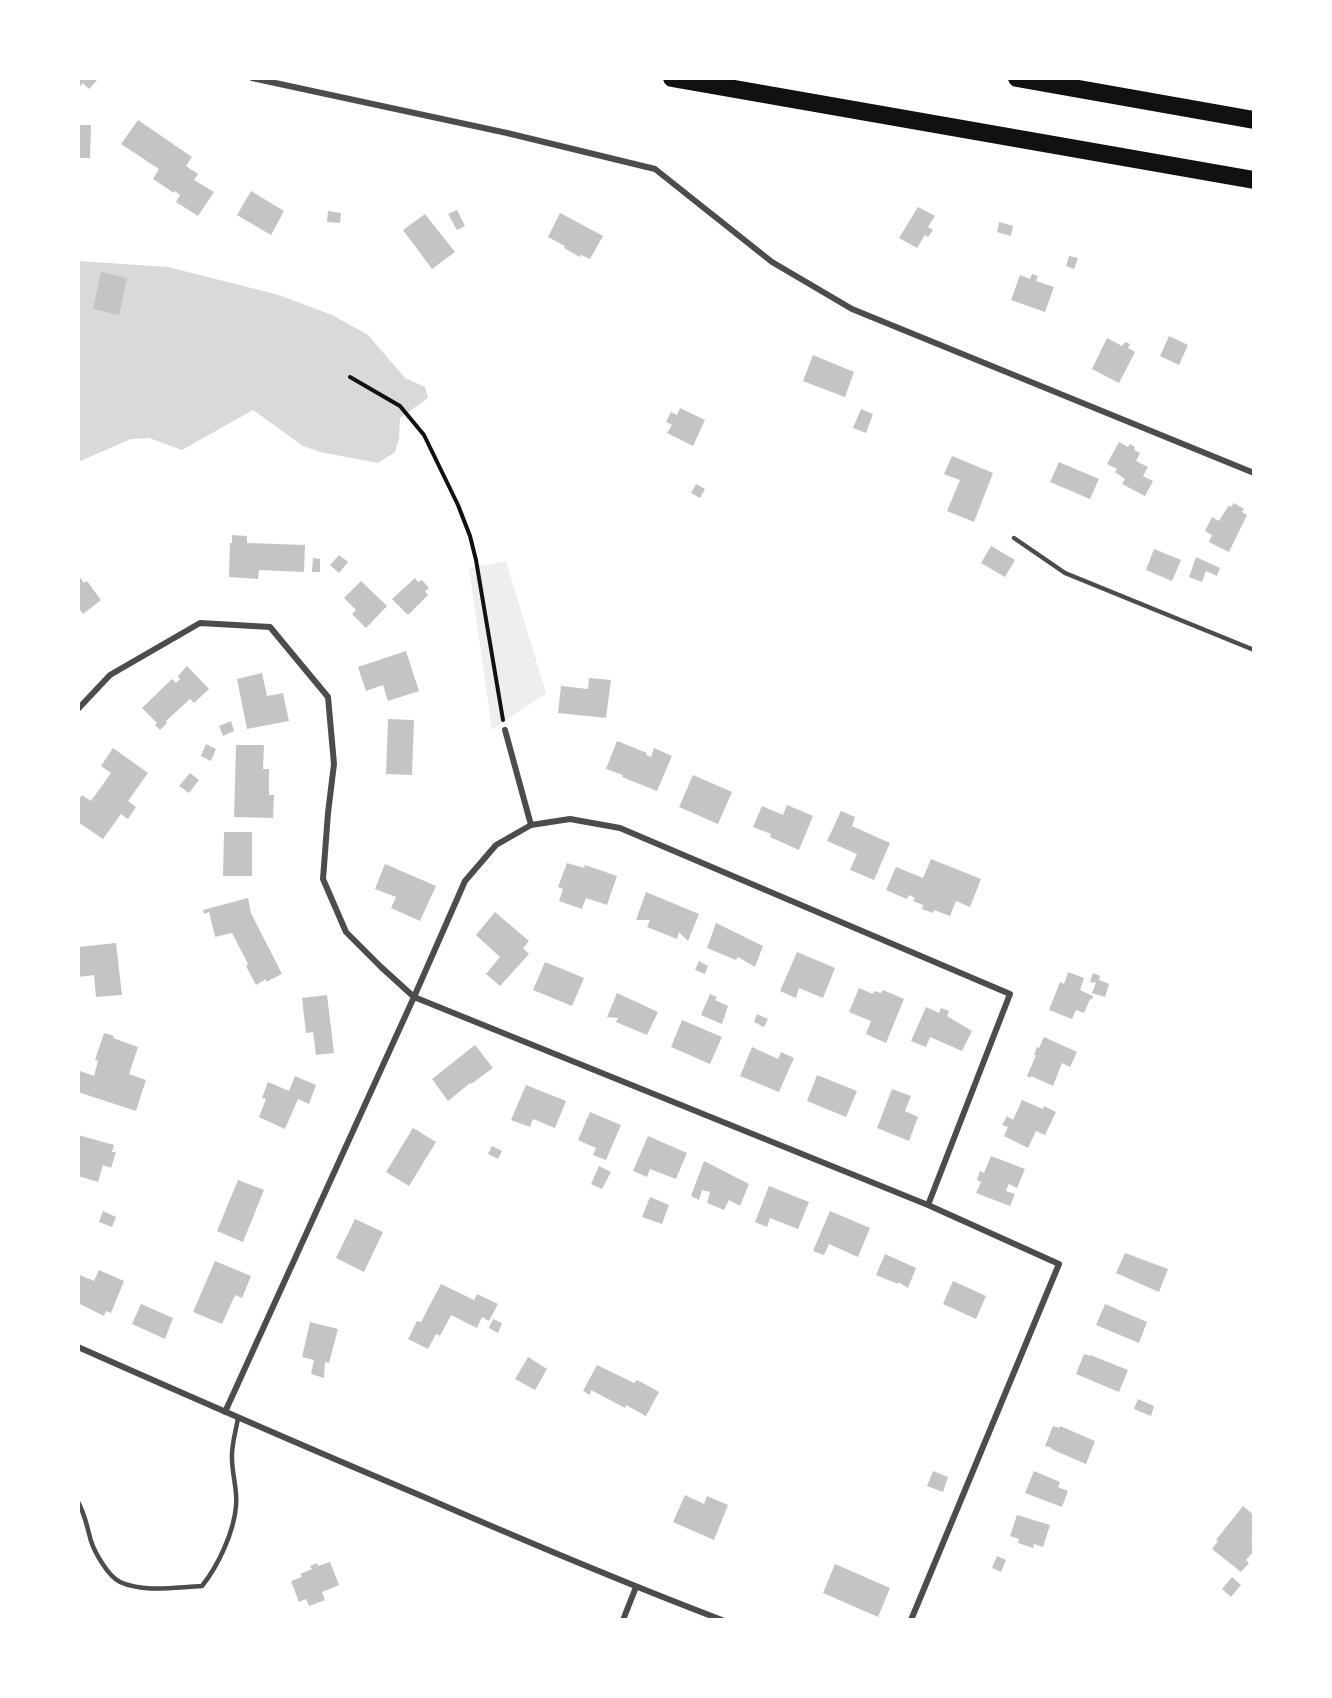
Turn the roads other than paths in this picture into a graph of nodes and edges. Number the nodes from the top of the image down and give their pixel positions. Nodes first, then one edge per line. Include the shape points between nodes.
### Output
1 (252, 78) edge
2 (672, 78) edge
3 (1017, 78) edge
4 (1254, 120) edge
5 (1254, 180) edge
6 (1254, 473) edge
7 (1014, 538) dead end
8 (1254, 650) edge
9 (78, 709) edge
10 (505, 730) road end
11 (531, 825) junction
12 (414, 997) junction
13 (928, 1205) junction
14 (78, 1347) edge
15 (225, 1412) junction
16 (238, 1418) junction
17 (78, 1502) edge
18 (636, 1587) junction
19 (622, 1620) edge
20 (722, 1620) edge
21 (911, 1620) edge

1 - 6 street via 655,169 772,262 852,309
2 - 5 highway
3 - 4 highway
7 - 8 lane via 1065,573
9 - 12 street via 110,675 200,623 270,627 328,697 334,764 323,879 346,932
10 - 11 street
11 - 12 street via 496,845 465,881
11 - 13 street via 570,819 620,828 1010,994
12 - 13 street
12 - 15 street
13 - 21 street via 1059,1264
14 - 15 street
15 - 16 street
16 - 17 lane via 231,1456 237,1504 233,1528 202,1586 141,1588 118,1581 98,1556
16 - 18 street
18 - 19 street
18 - 20 street

